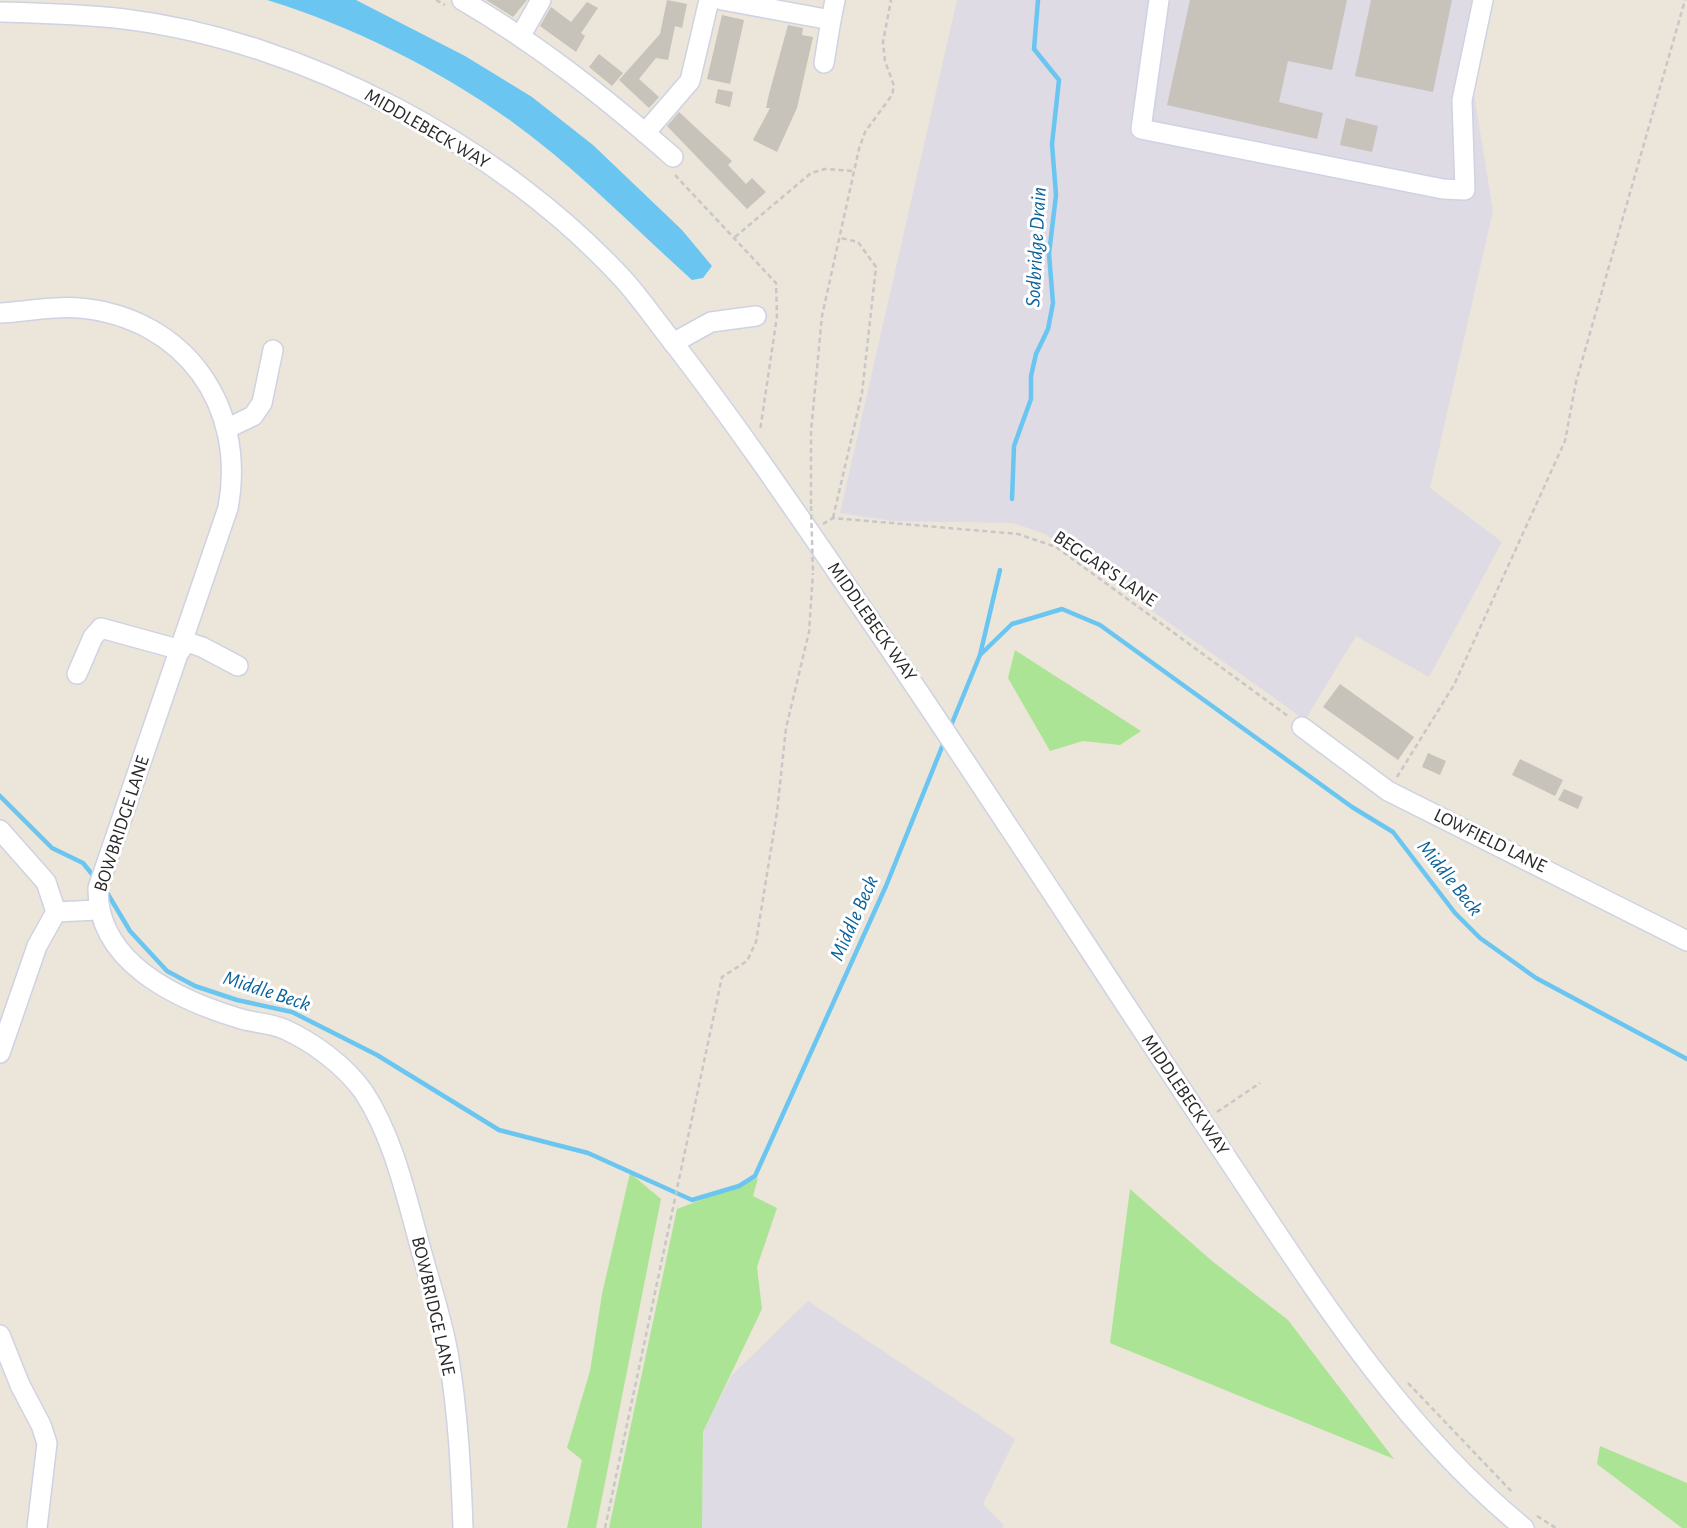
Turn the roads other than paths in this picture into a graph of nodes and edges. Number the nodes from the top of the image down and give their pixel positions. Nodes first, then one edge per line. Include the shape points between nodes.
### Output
1 (462, 0) edge
2 (541, 0) edge
3 (709, 0) edge
4 (722, 0) edge
5 (835, 0) edge
6 (1159, 0) edge
7 (1483, 0) edge
8 (1, 12) edge
9 (831, 20) junction
10 (521, 36) junction
11 (824, 63) dead end
12 (645, 133) junction
13 (672, 164) road end
14 (0, 313) edge
15 (756, 316) dead end
16 (673, 342) junction
17 (273, 349) dead end
18 (228, 428) junction
19 (182, 646) junction
20 (238, 666) dead end
21 (77, 674) dead end
22 (1302, 727) road end
23 (0, 830) edge
24 (97, 910) junction
25 (56, 912) junction
26 (1687, 940) edge
27 (0, 1053) edge
28 (0, 1335) edge
29 (1527, 1520) edge
30 (37, 1528) edge
31 (463, 1528) edge

1 - 10 street
2 - 10 street
3 - 12 street via 690,81
4 - 9 street
5 - 9 street
6 - 7 street via 1140,129 1465,190 1462,100
8 - 16 street, MIDDLEBECK WAY via 126,19 214,37 338,81 396,108 479,155 539,200 624,279
9 - 11 street
10 - 12 street via 582,79
12 - 13 street
14 - 18 street, BOWBRIDGE LANE via 78,307 129,317 159,332 202,376
15 - 16 street via 711,322
16 - 29 street, MIDDLEBECK WAY via 938,719 1364,1362 1453,1464
17 - 18 street via 262,403 253,416
18 - 19 street, BOWBRIDGE LANE via 233,479 228,508
19 - 20 street
19 - 21 street via 101,628
19 - 24 street, BOWBRIDGE LANE via 98,888
22 - 26 street, LOWFIELD LANE via 1388,791
23 - 25 street via 46,883
24 - 25 street
24 - 31 street, BOWBRIDGE LANE via 120,952 150,978 192,1003 281,1028 310,1042 362,1091 387,1138 408,1201 447,1352 461,1457
25 - 27 street via 37,946
28 - 30 street via 47,1443

